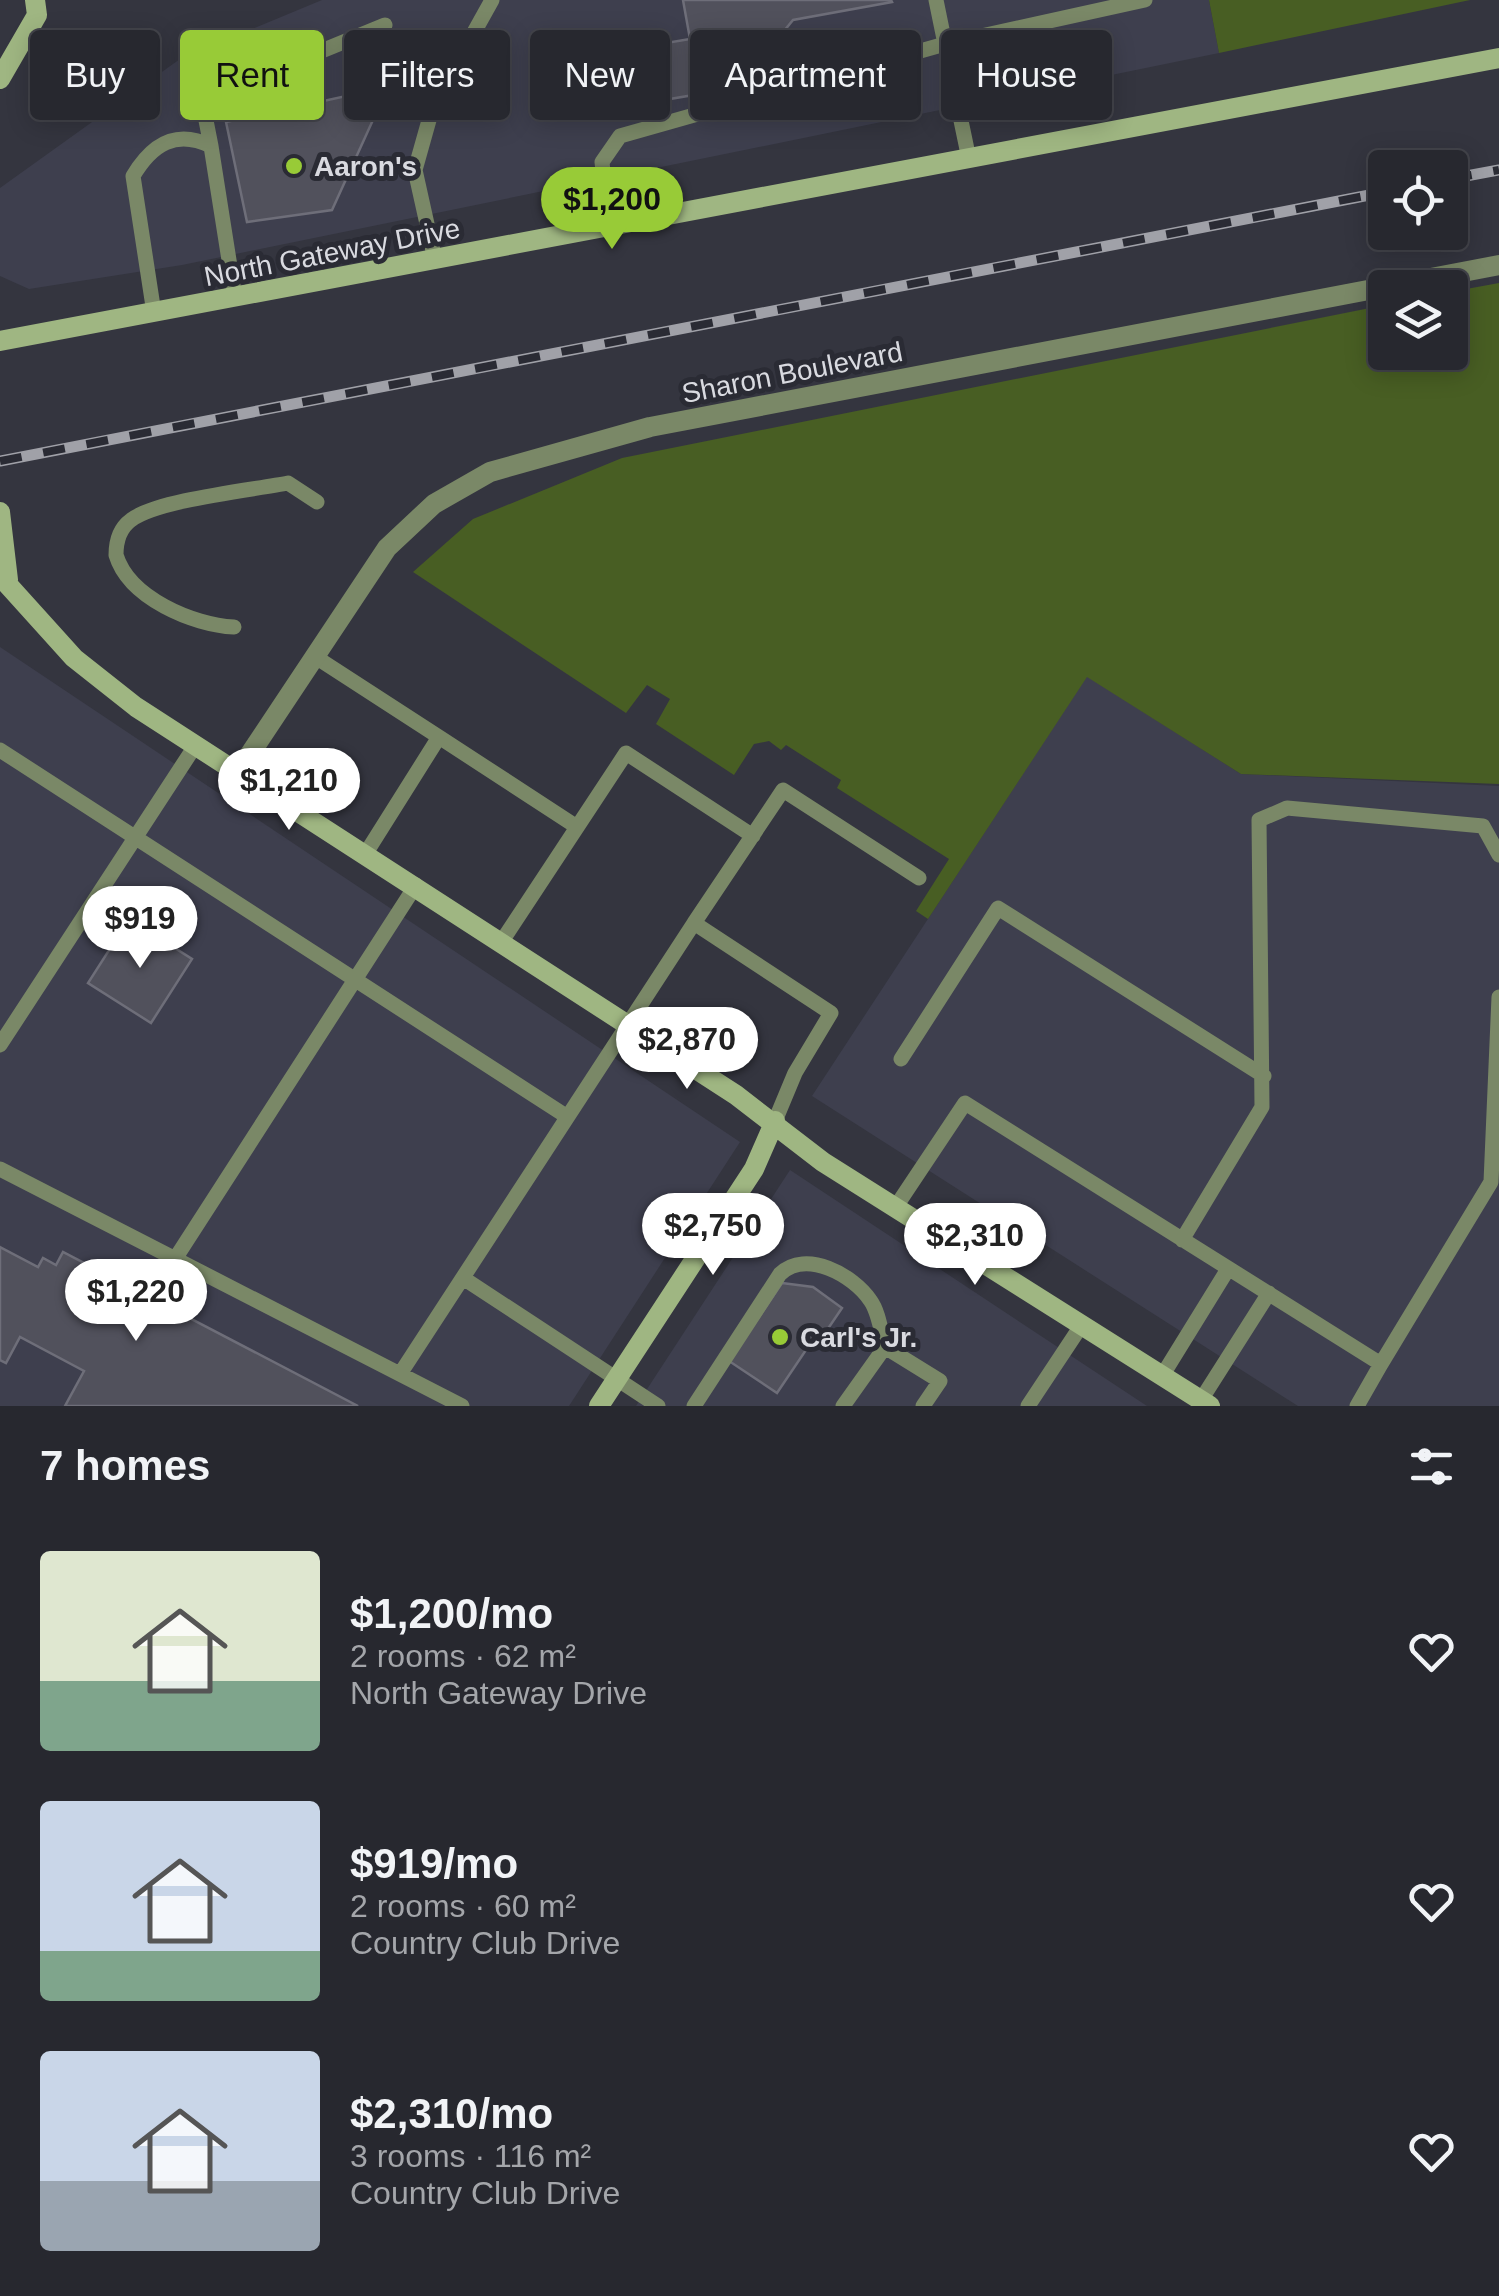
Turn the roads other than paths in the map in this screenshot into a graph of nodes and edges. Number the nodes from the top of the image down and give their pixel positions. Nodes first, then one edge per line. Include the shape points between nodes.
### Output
1 (35, 0) edge
2 (492, 0) edge
3 (936, 0) edge
4 (1145, 0) edge
5 (385, 25) dead end
6 (942, 30) edge
7 (1009, 30) edge
8 (941, 45) edge
9 (1499, 58) edge
10 (0, 79) edge
11 (961, 120) edge
12 (210, 146) junction
13 (969, 159) junction
14 (609, 227) junction
15 (434, 260) junction
16 (1499, 264) edge
17 (235, 298) junction
18 (154, 313) junction
19 (0, 342) edge
20 (317, 502) dead end
21 (0, 512) edge
22 (3, 579) edge
23 (234, 628) dead end
24 (314, 656) junction
25 (440, 738) junction
26 (195, 746) junction
27 (0, 750) edge
28 (238, 772) junction
29 (577, 828) junction
30 (753, 836) junction
31 (135, 838) junction
32 (366, 853) junction
33 (1499, 855) edge
34 (919, 878) dead end
35 (416, 886) junction
36 (694, 923) junction
37 (502, 940) junction
38 (355, 980) junction
39 (1499, 998) edge
40 (627, 1022) junction
41 (0, 1046) edge
42 (901, 1059) dead end
43 (1264, 1076) junction
44 (566, 1116) junction
45 (775, 1121) junction
46 (0, 1168) edge
47 (895, 1208) junction
48 (1182, 1240) junction
49 (175, 1259) junction
50 (1228, 1268) junction
51 (463, 1278) junction
52 (1269, 1293) junction
53 (1081, 1326) junction
54 (885, 1346) junction
55 (1380, 1364) junction
56 (400, 1374) junction
57 (1162, 1376) junction
58 (618, 1378) junction
59 (1206, 1403) edge
60 (462, 1406) edge
61 (600, 1406) edge
62 (658, 1406) edge
63 (694, 1406) edge
64 (843, 1406) edge
65 (923, 1406) edge
66 (1028, 1406) edge
67 (1357, 1406) edge

1 - 10 main road via 37,15
2 - 15 lane via 433,106 416,170
3 - 6 lane
4 - 7 lane
5 - 12 lane via 202,100
8 - 14 lane via 620,136 602,162
9 - 13 main road, North Gateway Drive
11 - 13 lane
12 - 17 lane
12 - 18 lane via 181,136 155,146 132,176
13 - 14 main road, North Gateway Drive
14 - 15 main road, North Gateway Drive
15 - 17 main road, North Gateway Drive
16 - 24 street, Sharon Boulevard via 650,428 490,472 434,504 386,548
17 - 18 main road, North Gateway Drive
18 - 19 main road, North Gateway Drive
20 - 23 lane via 288,484 153,510 121,531 116,555 134,584 202,625
21 - 22 main road
22 - 26 main road via 74,658
24 - 25 lane
24 - 28 street, Sharon Boulevard
25 - 29 lane
25 - 32 lane
26 - 28 main road
26 - 31 lane
27 - 31 lane
28 - 32 main road
29 - 30 lane via 626,753
29 - 37 lane
30 - 34 lane via 783,790
30 - 36 lane
31 - 38 lane
31 - 41 lane
32 - 35 main road
33 - 43 lane via 1483,826 1287,808 1259,820
35 - 37 main road
35 - 38 lane
36 - 40 lane
36 - 45 lane via 831,1013 794,1073
37 - 40 main road
38 - 44 lane
38 - 49 lane
39 - 55 lane via 1491,1182
40 - 44 lane
40 - 45 main road
42 - 43 lane via 998,908
43 - 48 lane via 1262,1107
44 - 51 lane
45 - 47 main road via 822,1162
45 - 58 main road via 754,1170
46 - 49 lane
47 - 48 lane via 965,1103
47 - 53 main road
48 - 50 lane
49 - 56 lane
50 - 52 lane
50 - 57 lane
51 - 56 lane
51 - 58 lane
52 - 55 lane
52 - 59 lane
53 - 57 main road
53 - 66 lane
54 - 63 lane via 865,1294 816,1262 802,1261 780,1274
54 - 64 lane
54 - 65 lane via 940,1382
55 - 67 lane
56 - 60 lane
57 - 59 main road
58 - 61 main road
58 - 62 lane

